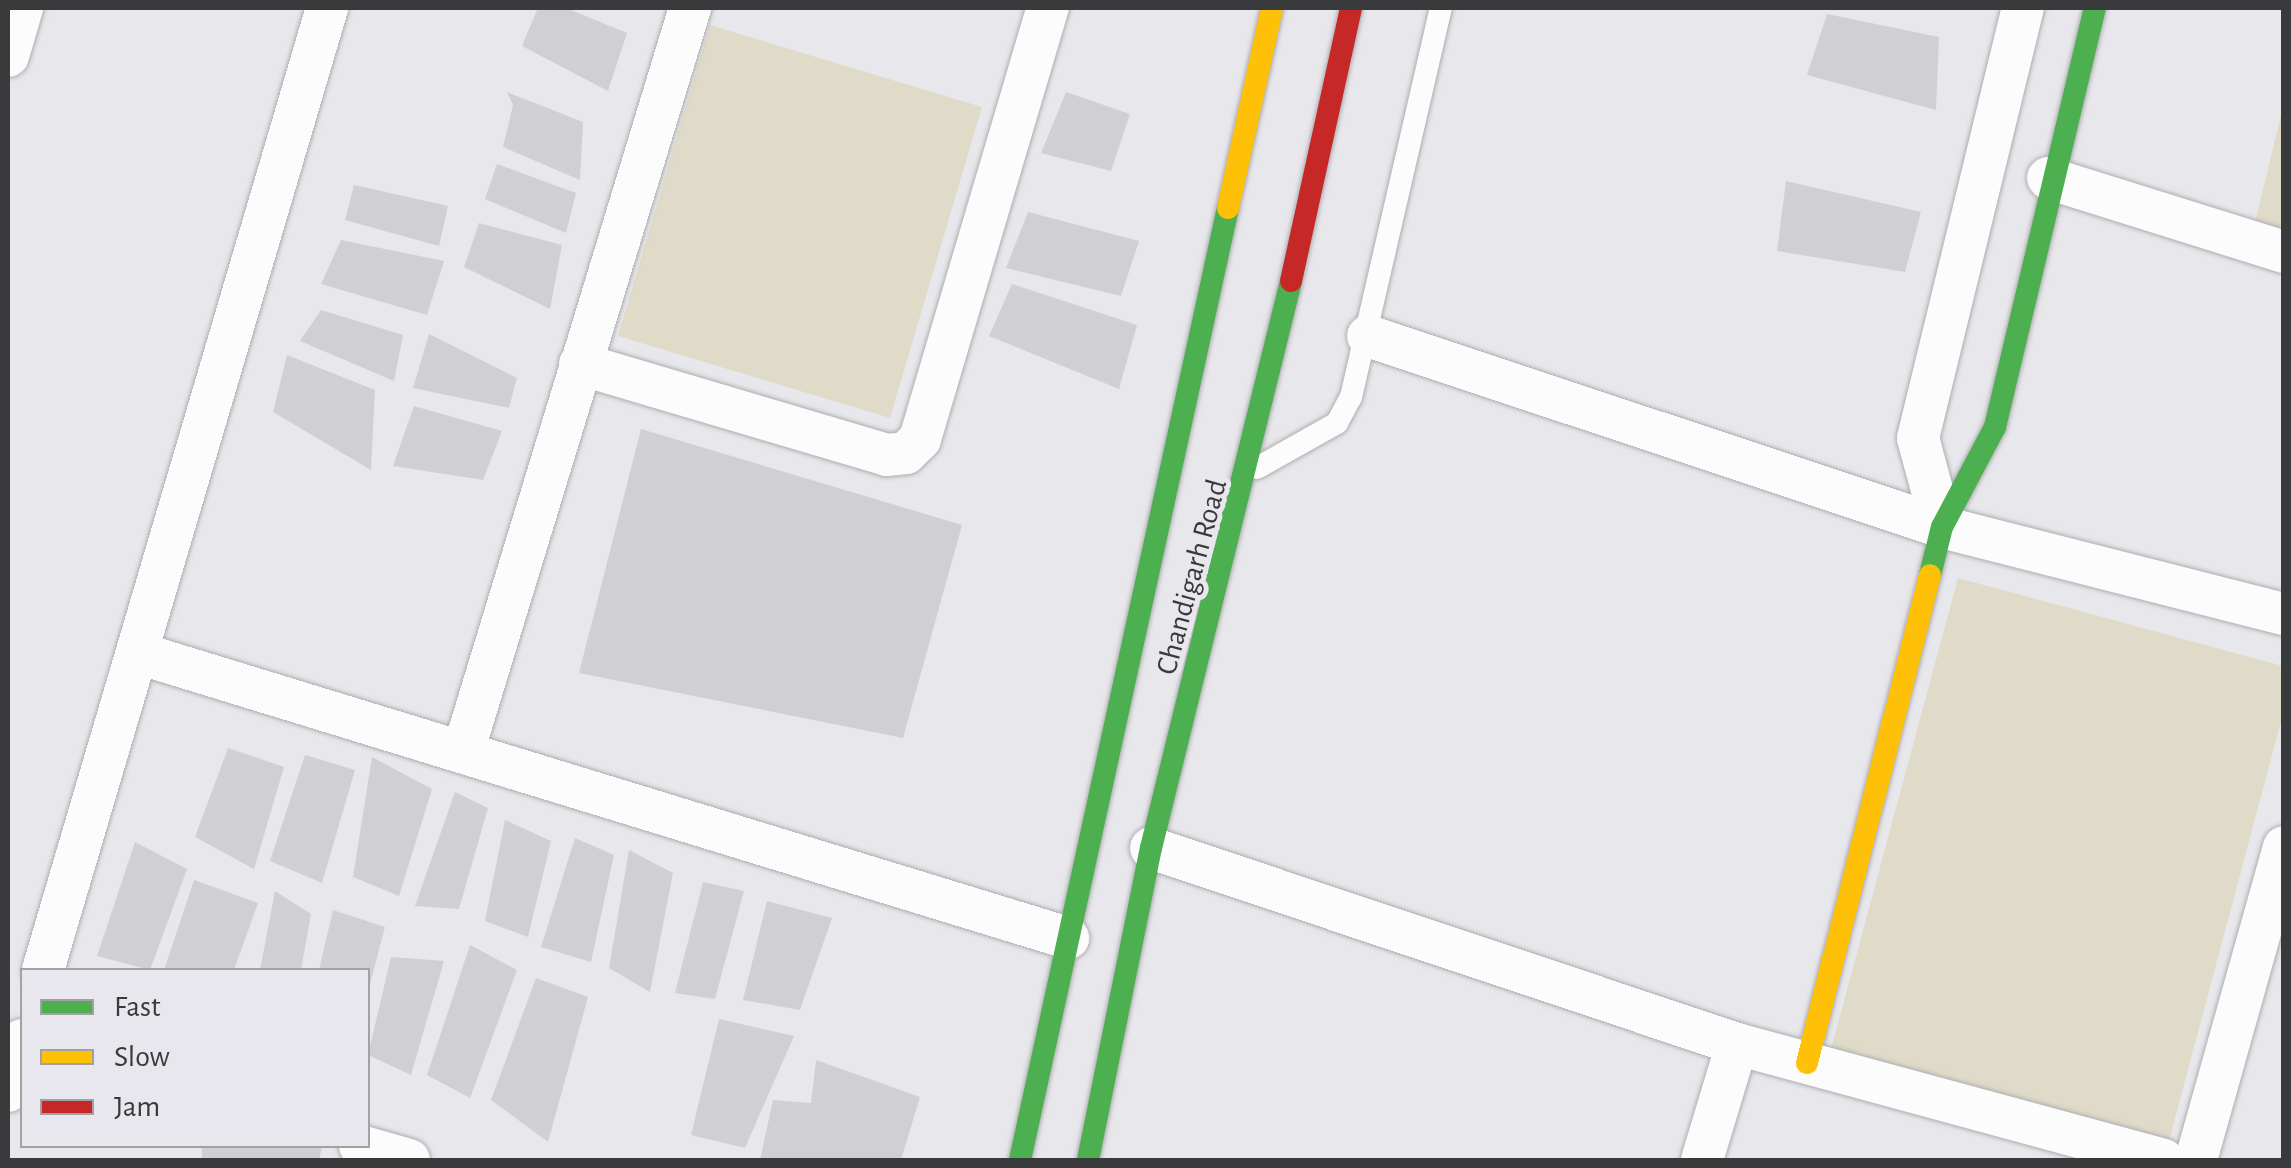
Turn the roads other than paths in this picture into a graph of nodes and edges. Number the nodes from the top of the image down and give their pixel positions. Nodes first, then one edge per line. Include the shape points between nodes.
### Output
1 (22, 8) edge
2 (327, 8) edge
3 (690, 8) edge
4 (1048, 8) edge
5 (1272, 8) edge
6 (1350, 8) edge
7 (1442, 8) edge
8 (2022, 8) edge
9 (2095, 8) edge
10 (8, 56) edge
11 (2048, 178) junction
12 (2284, 252) edge
13 (1368, 336) junction
14 (580, 364) junction
15 (1250, 471) junction
16 (1942, 526) junction
17 (2284, 614) edge
18 (138, 653) junction
19 (463, 752) junction
20 (2284, 847) edge
21 (1151, 848) junction
22 (1068, 938) junction
23 (44, 968) edge
24 (1737, 1044) junction
25 (20, 1048) edge
26 (1807, 1064) junction
27 (8, 1091) edge
28 (1020, 1160) edge
29 (1088, 1160) edge
30 (1702, 1160) edge
31 (2163, 1160) edge
32 (2196, 1160) edge

1 - 10 street
2 - 18 street
3 - 14 street
4 - 14 street via 920,439 906,452 887,455
5 - 22 main road, Chandigarh Road
6 - 15 main road, Chandigarh Road
7 - 13 lane
8 - 16 street via 1918,438
9 - 11 main road
11 - 12 street
11 - 16 main road via 1995,427
13 - 15 lane via 1337,423
13 - 16 street
14 - 19 street
15 - 21 main road, Chandigarh Road
16 - 17 street
16 - 26 main road
18 - 19 street
18 - 23 street
19 - 22 street
20 - 32 street
21 - 24 street
21 - 29 main road, Chandigarh Road
22 - 28 main road, Chandigarh Road
24 - 26 street
24 - 30 street
25 - 27 street
26 - 31 street

